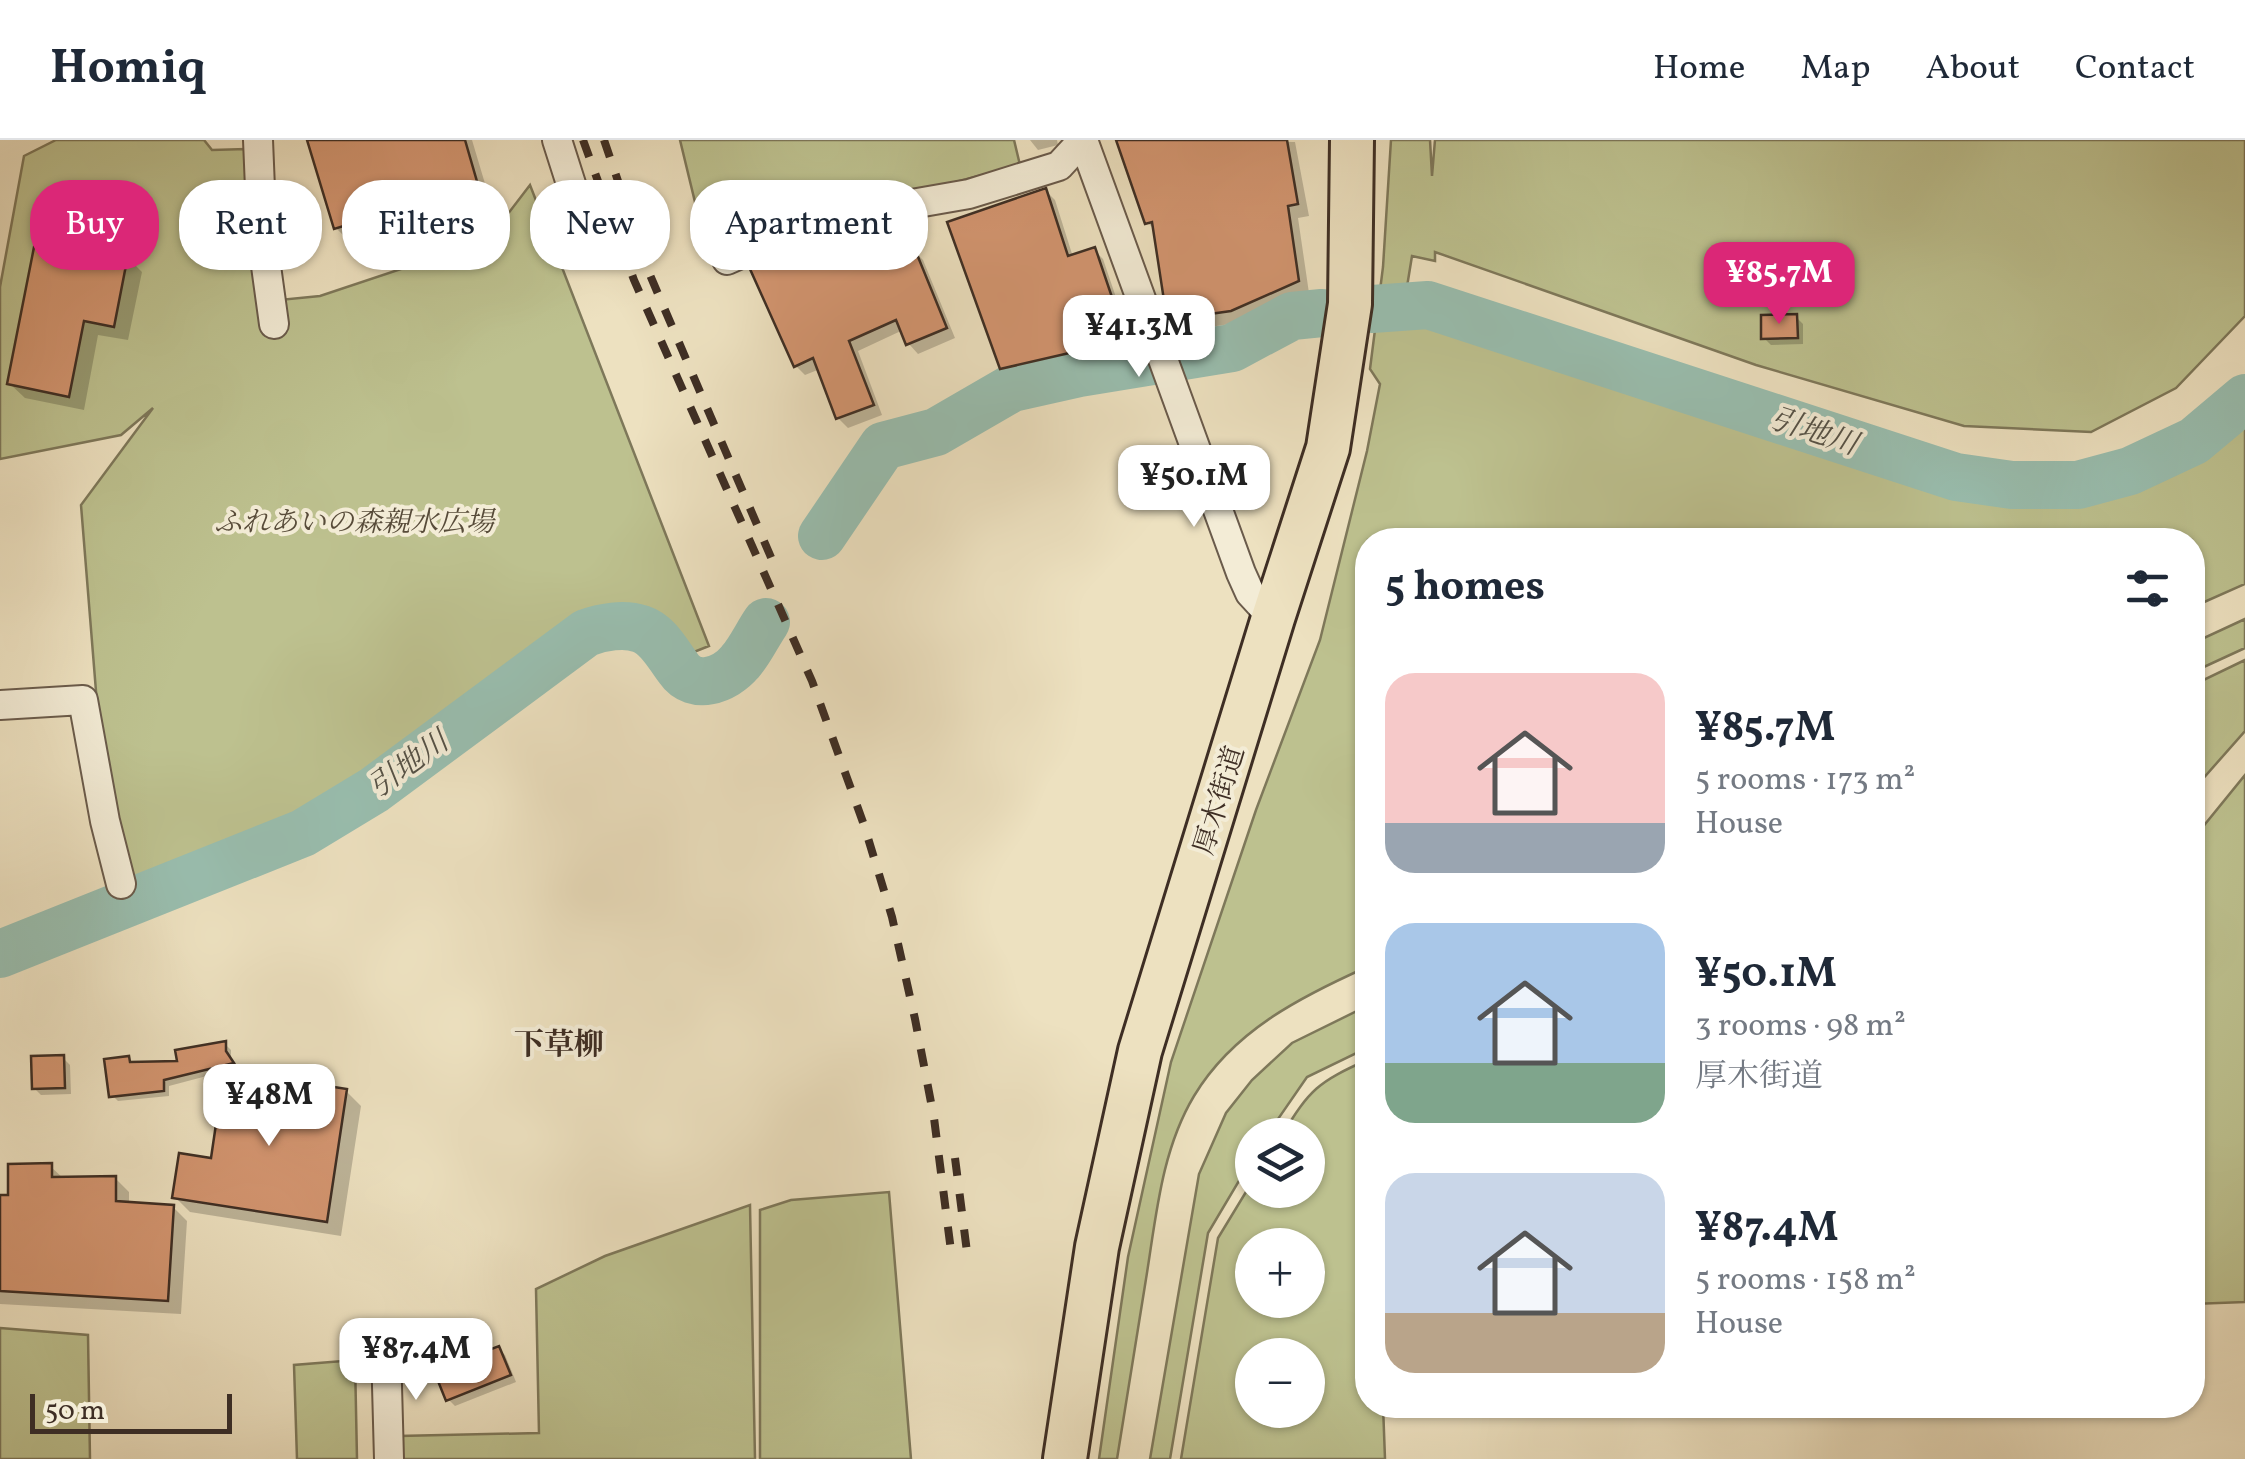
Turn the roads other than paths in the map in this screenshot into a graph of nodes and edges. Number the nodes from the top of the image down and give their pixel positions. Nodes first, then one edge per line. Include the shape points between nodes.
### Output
1 (258, 140) edge
2 (557, 140) edge
3 (1083, 140) edge
4 (1352, 140) edge
5 (570, 180) edge
6 (928, 201) edge
7 (274, 324) dead end
8 (1273, 618) junction
9 (0, 705) edge
10 (121, 884) dead end
11 (386, 1350) dead end
12 (389, 1459) edge
13 (1065, 1459) edge

1 - 7 street
2 - 5 street
3 - 6 street via 1059,166
3 - 8 street via 1246,583
4 - 8 main road, 厚木街道 via 1350,304 1328,448
8 - 13 main road, 厚木街道 via 1140,1051 1097,1247
9 - 10 street via 83,700
11 - 12 street

